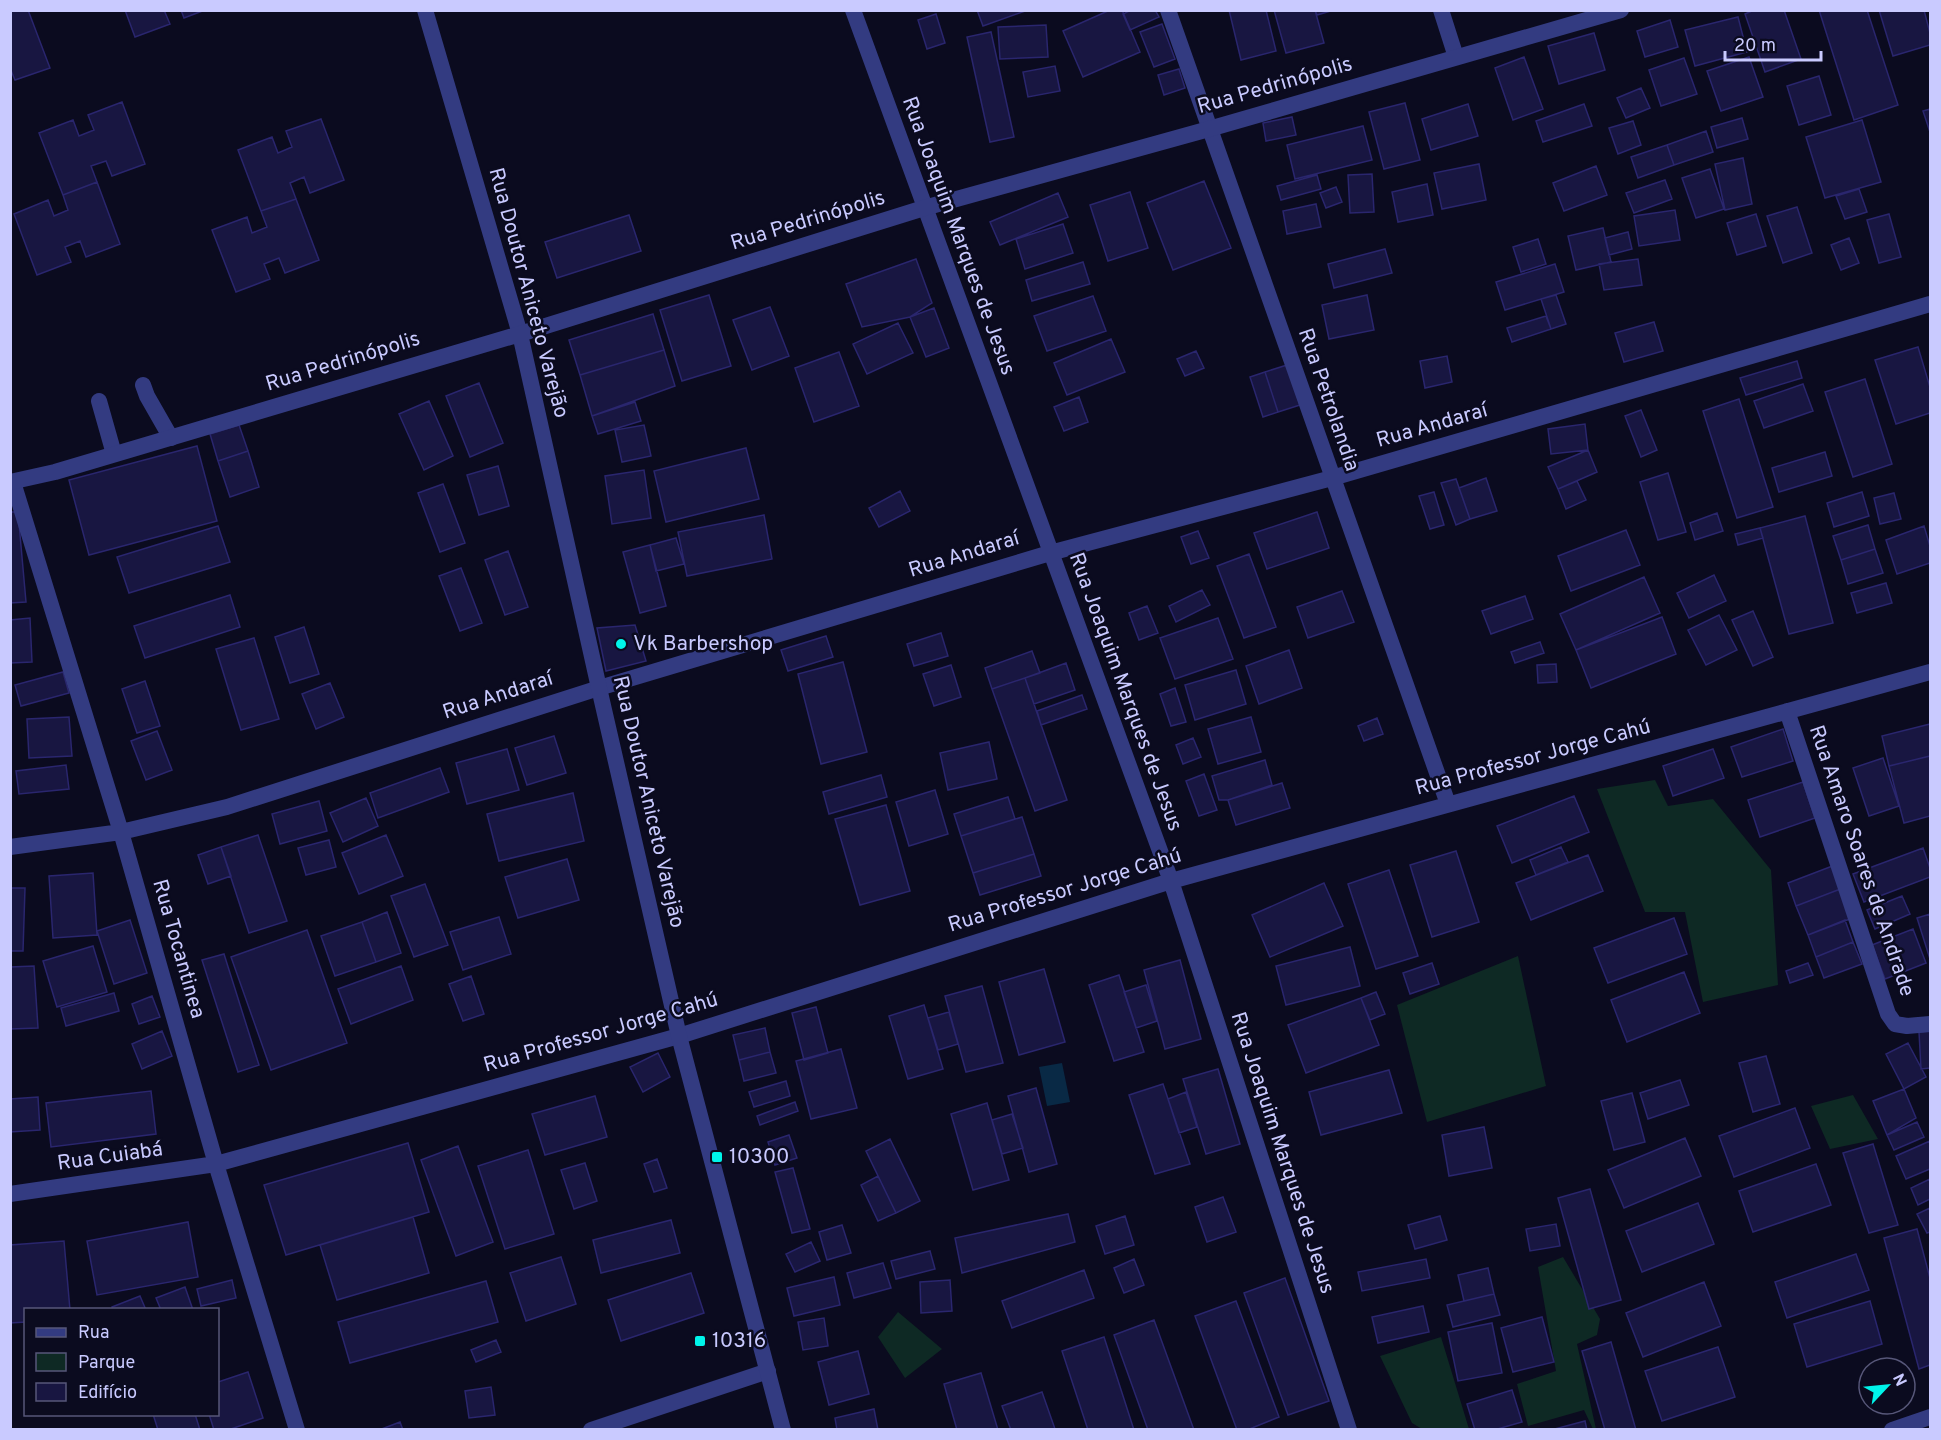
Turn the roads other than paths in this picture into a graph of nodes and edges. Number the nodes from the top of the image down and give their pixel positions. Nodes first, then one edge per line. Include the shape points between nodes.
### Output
1 (425, 10) edge
2 (852, 10) edge
3 (1168, 10) edge
4 (1441, 10) edge
5 (1621, 10) edge
6 (1456, 57) junction
7 (1209, 129) junction
8 (924, 208) junction
9 (1930, 304) edge
10 (520, 334) junction
11 (143, 385) dead end
12 (99, 401) dead end
13 (171, 438) junction
14 (114, 454) junction
15 (1332, 478) junction
16 (12, 482) edge
17 (1050, 553) junction
18 (1930, 672) edge
19 (598, 688) junction
20 (1787, 711) junction
21 (1448, 804) junction
22 (121, 832) junction
23 (10, 847) edge
24 (1171, 881) junction
25 (1930, 1024) edge
26 (679, 1036) junction
27 (216, 1164) junction
28 (10, 1194) edge
29 (768, 1371) junction
30 (1930, 1417) edge
31 (297, 1430) edge
32 (591, 1430) edge
33 (783, 1430) edge
34 (1349, 1430) edge
35 (1892, 1430) edge

1 - 10 street, Rua Doutor Aniceto Varejão
2 - 8 street, Rua Joaquim Marques de Jesus
3 - 7 street, Rua Petrolandia
4 - 6 street
5 - 6 street, Rua Pedrinópolis
6 - 7 street, Rua Pedrinópolis
7 - 8 street, Rua Pedrinópolis
7 - 15 street, Rua Petrolandia
8 - 10 street, Rua Pedrinópolis
8 - 17 street, Rua Joaquim Marques de Jesus
9 - 15 street, Rua Andaraí
10 - 13 street, Rua Pedrinópolis
10 - 19 street, Rua Doutor Aniceto Varejão
11 - 13 street
12 - 14 street
13 - 14 street, Rua Pedrinópolis
14 - 16 street, Rua Pedrinópolis
15 - 17 street, Rua Andaraí
15 - 21 street, Rua Petrolandia
16 - 22 street, Rua Tocantinea
17 - 19 street, Rua Andaraí
17 - 24 street, Rua Joaquim Marques de Jesus
18 - 20 street, Rua Professor Jorge Cahú
19 - 22 street, Rua Andaraí via 227,807
19 - 26 street, Rua Doutor Aniceto Varejão
20 - 21 street, Rua Professor Jorge Cahú
20 - 25 street, Rua Amaro Soares de Andrade via 1888,1014 1895,1023 1907,1026
21 - 24 street, Rua Professor Jorge Cahú
22 - 23 street, Rua Andaraí
22 - 27 street, Rua Tocantinea
24 - 26 street, Rua Professor Jorge Cahú
24 - 34 street, Rua Joaquim Marques de Jesus
26 - 27 street, Rua Professor Jorge Cahú
26 - 29 street, Rua Doutor Aniceto Varejão
27 - 28 street, Rua Cuiabá
27 - 31 street, Rua Tocantinea
29 - 32 street
29 - 33 street, Rua Doutor Aniceto Varejão
30 - 35 street

